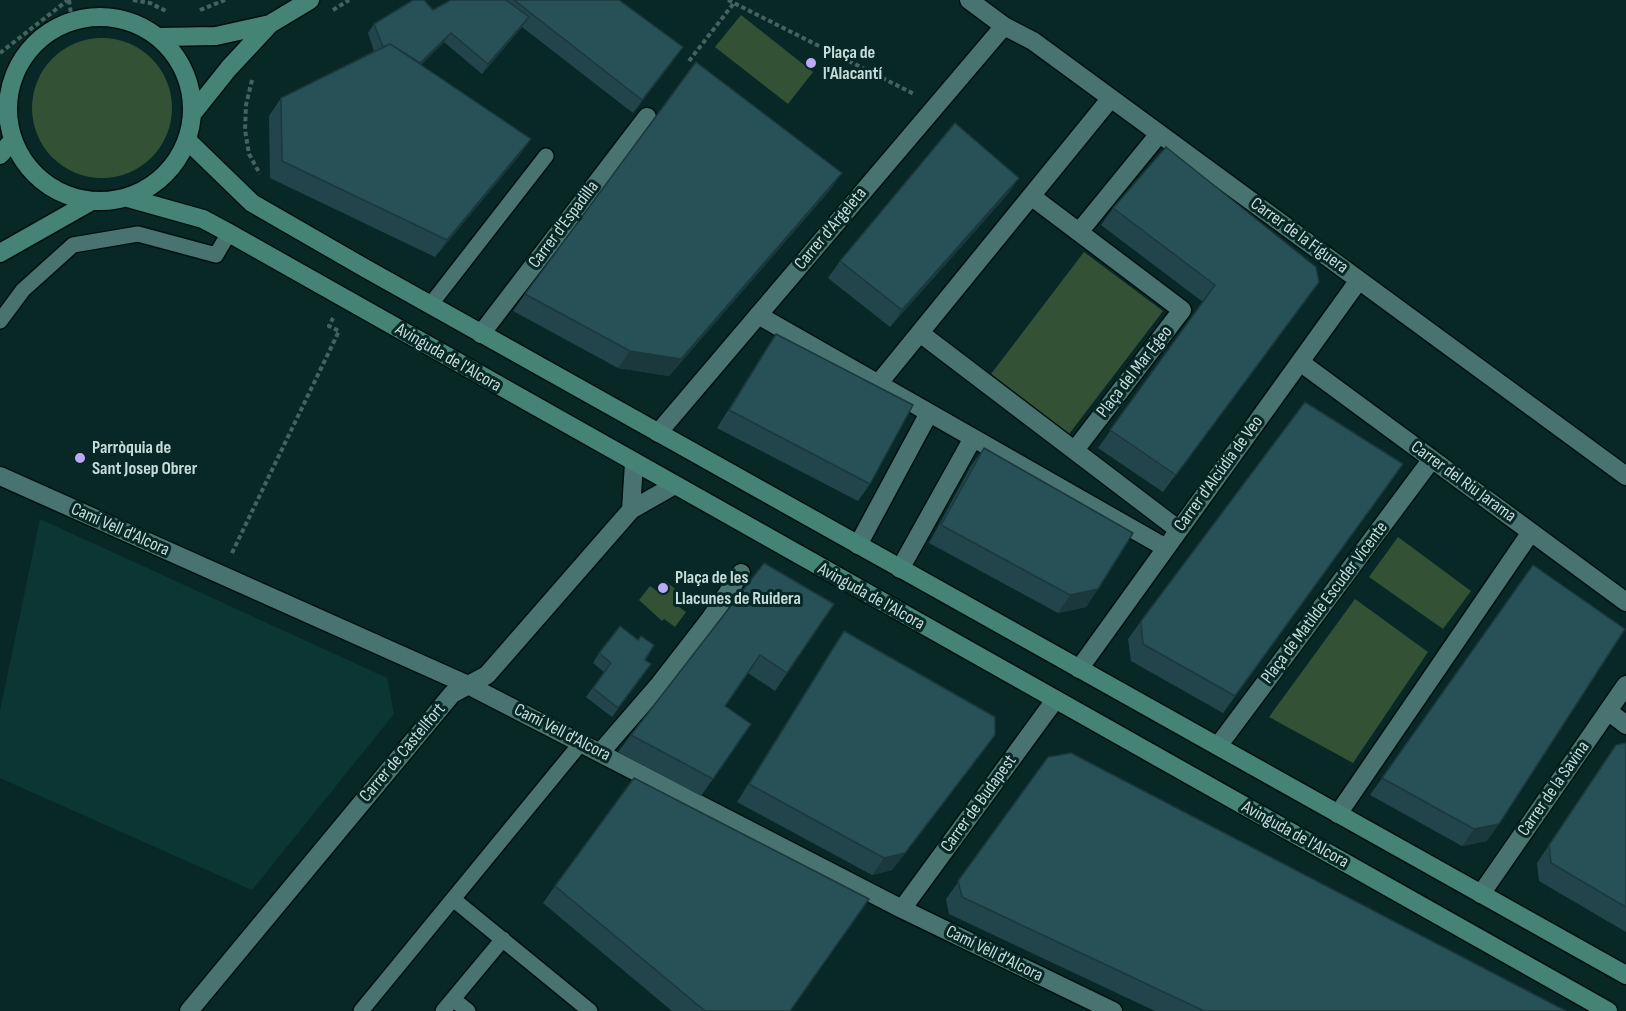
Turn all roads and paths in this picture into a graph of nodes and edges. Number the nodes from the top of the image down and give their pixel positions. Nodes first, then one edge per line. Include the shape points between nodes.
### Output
1 (68, 0) edge
2 (133, 0) edge
3 (225, 0) edge
4 (310, 0) edge
5 (348, 0) edge
6 (728, 0) edge
7 (969, 0) edge
8 (734, 3) junction
9 (170, 14) dead end
10 (192, 14) dead end
11 (325, 14) dead end
12 (72, 21) junction
13 (270, 24) junction
14 (1004, 26) junction
15 (159, 37) junction
16 (0, 53) edge
17 (689, 61) dead end
18 (8, 70) edge
19 (257, 71) dead end
20 (922, 87) dead end
21 (1111, 98) junction
22 (193, 113) junction
23 (646, 117) edge
24 (1159, 134) junction
25 (6, 137) edge
26 (188, 141) junction
27 (0, 155) edge
28 (546, 156) dead end
29 (268, 183) dead end
30 (1031, 196) junction
31 (128, 198) junction
32 (90, 202) junction
33 (1079, 232) junction
34 (229, 233) junction
35 (0, 253) edge
36 (1359, 280) junction
37 (345, 299) junction
38 (430, 304) junction
39 (758, 315) junction
40 (0, 321) edge
41 (921, 333) junction
42 (481, 334) junction
43 (1300, 362) junction
44 (878, 384) junction
45 (929, 413) junction
46 (658, 433) junction
47 (973, 438) junction
48 (1075, 450) junction
49 (1432, 459) junction
50 (634, 463) junction
51 (0, 476) edge
52 (1626, 477) edge
53 (673, 486) junction
54 (630, 510) junction
55 (1179, 530) junction
56 (1531, 532) junction
57 (858, 545) junction
58 (1166, 548) junction
59 (900, 569) junction
60 (741, 573) dead end
61 (221, 575) junction
62 (1626, 602) edge
63 (1079, 669) junction
64 (468, 685) junction
65 (1626, 685) edge
66 (1055, 700) junction
67 (1608, 711) junction
68 (1626, 725) edge
69 (581, 743) junction
70 (1218, 746) junction
71 (600, 753) junction
72 (1338, 814) junction
73 (1481, 894) junction
74 (453, 899) junction
75 (902, 909) junction
76 (503, 939) junction
77 (1626, 975) edge
78 (448, 1005) edge
79 (189, 1011) edge
80 (361, 1011) edge
81 (468, 1011) edge
82 (591, 1011) edge
83 (1113, 1011) edge
84 (1608, 1011) edge

1 - 12 path
1 - 16 path
2 - 9 path via 150,3
3 - 10 path
4 - 13 main road
5 - 11 path
6 - 8 path
7 - 14 street, Carrer de la Figuera
8 - 17 path
8 - 20 path via 916,95
12 - 15 main road via 102,16 132,22
12 - 18 main road via 39,39
13 - 15 main road via 216,36
13 - 22 main road
14 - 21 street, Carrer de la Figuera via 1033,41
14 - 39 street, Carrer d'Argeleta
15 - 22 main road via 185,71
18 - 25 main road
19 - 29 path via 246,105 245,130 249,154
21 - 24 street, Carrer de la Figuera
21 - 30 street
22 - 26 main road
23 - 42 street, Carrer d'Espadilla
24 - 33 street
24 - 36 street, Carrer de la Figuera
25 - 27 main road
25 - 32 main road via 43,182
26 - 31 main road via 164,177
26 - 38 main road, Avinguda de l'Alcora via 252,202
28 - 38 lane
30 - 33 street, Plaça del Mar Egeo
30 - 41 street
31 - 32 main road
31 - 34 main road, Avinguda de l'Alcora via 203,219
32 - 35 main road
33 - 48 street, Plaça del Mar Egeo via 1182,310
34 - 37 main road, Avinguda de l'Alcora
34 - 40 lane via 216,255 138,234 73,245 23,290
36 - 43 street, Carrer d'Alcúdia de Veo
36 - 52 street, Carrer de la Figuera
37 - 50 main road, Avinguda de l'Alcora
37 - 61 path via 329,326 339,331
38 - 42 main road, Avinguda de l'Alcora
39 - 44 street
39 - 46 street, Carrer d'Argeleta
41 - 44 street
41 - 48 street
42 - 46 main road, Avinguda de l'Alcora
43 - 49 street, Carrer del Riu Jarama
43 - 55 street, Carrer d'Alcúdia de Veo
44 - 45 street
45 - 47 street
45 - 57 street
46 - 57 main road, Avinguda de l'Alcora
47 - 58 street
47 - 59 street
48 - 55 street
49 - 56 street, Carrer del Riu Jarama
49 - 70 street, Plaça de Matilde Escuder Vicente
50 - 53 main road, Avinguda de l'Alcora
50 - 54 street
51 - 61 street, Camí Vell d'Alcora
53 - 54 street, Carrer de Castellfort
53 - 66 main road, Avinguda de l'Alcora
54 - 64 street, Carrer de Castellfort via 487,675
55 - 58 street, Carrer d'Alcúdia de Veo
56 - 62 street, Carrer del Riu Jarama
56 - 72 street
57 - 59 main road, Avinguda de l'Alcora
58 - 63 street, Carrer d'Alcúdia de Veo
59 - 63 main road, Avinguda de l'Alcora
60 - 71 street via 658,686
61 - 64 street, Camí Vell d'Alcora
63 - 70 main road, Avinguda de l'Alcora
64 - 69 street, Camí Vell d'Alcora
64 - 79 street, Carrer de Castellfort via 452,694
65 - 67 street, Carrer de la Savina
66 - 75 street, Carrer de Budapest
66 - 84 main road, Avinguda de l'Alcora
67 - 68 street
67 - 73 street, Carrer de la Savina
69 - 71 street, Camí Vell d'Alcora
69 - 74 lane
70 - 72 main road, Avinguda de l'Alcora
71 - 75 street, Camí Vell d'Alcora
72 - 73 main road, Avinguda de l'Alcora
73 - 77 main road, Avinguda de l'Alcora
74 - 76 lane
74 - 80 lane
75 - 83 street, Camí Vell d'Alcora
76 - 78 lane
76 - 82 lane
78 - 81 lane

